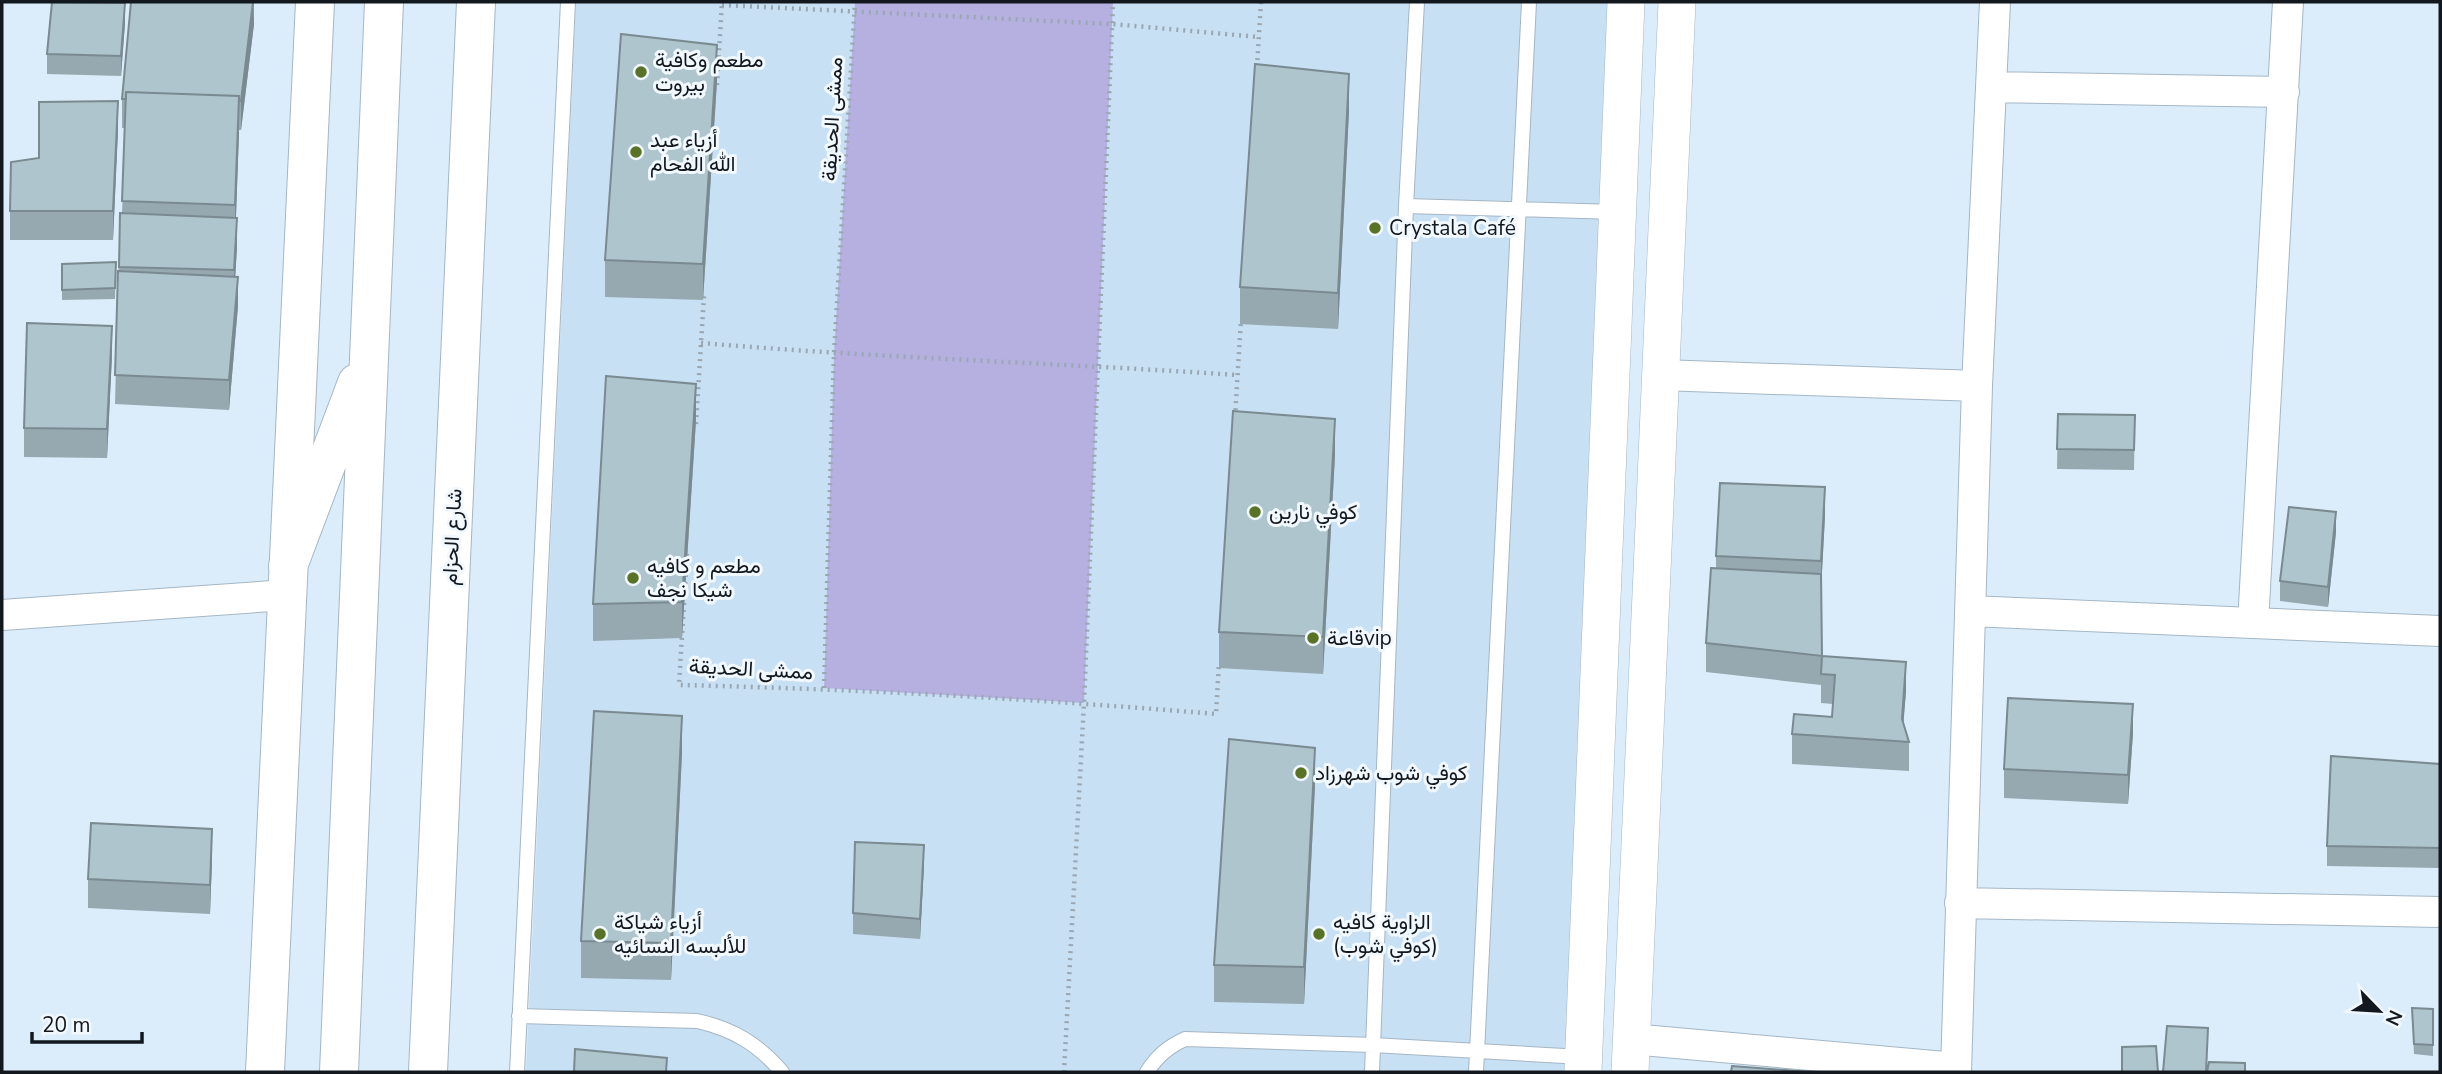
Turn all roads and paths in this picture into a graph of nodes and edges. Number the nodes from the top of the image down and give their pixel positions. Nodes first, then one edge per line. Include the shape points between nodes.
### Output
1 (315, 2) edge
2 (384, 2) edge
3 (476, 2) edge
4 (568, 2) edge
5 (855, 2) edge
6 (1113, 2) edge
7 (1261, 2) edge
8 (1417, 2) edge
9 (1529, 2) edge
10 (1626, 2) edge
11 (1677, 2) edge
12 (1994, 2) edge
13 (2288, 2) edge
14 (722, 3) edge
15 (854, 12) junction
16 (1112, 24) junction
17 (1259, 37) junction
18 (1256, 75) edge
19 (1991, 87) junction
20 (2284, 92) junction
21 (716, 95) edge
22 (1406, 206) junction
23 (1520, 209) junction
24 (1618, 212) junction
25 (704, 287) edge
26 (1241, 310) edge
27 (701, 343) junction
28 (369, 351) junction
29 (834, 354) junction
30 (1097, 365) junction
31 (1237, 375) junction
32 (1661, 375) junction
33 (1977, 386) junction
34 (1234, 423) edge
35 (695, 434) edge
36 (688, 543) edge
37 (288, 580) junction
38 (1970, 611) junction
39 (2, 615) edge
40 (2253, 623) junction
41 (2440, 631) edge
42 (1601, 647) junction
43 (1648, 649) junction
44 (1219, 654) edge
45 (824, 688) junction
46 (1084, 703) junction
47 (1960, 903) junction
48 (2440, 912) edge
49 (519, 1016) junction
50 (1373, 1045) junction
51 (1477, 1051) junction
52 (766, 1054) junction
53 (1631, 1056) edge
54 (1583, 1064) edge
55 (1956, 1070) edge
56 (265, 1072) edge
57 (339, 1072) edge
58 (428, 1072) edge
59 (517, 1072) edge
60 (762, 1072) edge
61 (782, 1072) edge
62 (1064, 1072) edge
63 (1147, 1072) edge
64 (1372, 1072) edge
65 (1476, 1072) edge

1 - 37 main road
2 - 28 main road
3 - 58 main road, شارع الحزام
4 - 49 lane
5 - 15 path, ممشى الحديقة
6 - 16 path
7 - 17 path
8 - 22 lane
9 - 23 lane
10 - 24 street
11 - 32 street
12 - 19 street
13 - 20 street
14 - 15 path
14 - 21 path
15 - 16 path
15 - 29 path, ممشى الحديقة
16 - 17 path
16 - 30 path
17 - 18 path
19 - 20 street
19 - 33 street
20 - 40 street
22 - 23 lane
22 - 50 lane
23 - 24 lane
23 - 51 lane
24 - 42 street
25 - 27 path
26 - 31 path
27 - 29 path
27 - 35 path
28 - 37 main road
28 - 57 main road
29 - 30 path
29 - 45 path, ممشى الحديقة
30 - 31 path
30 - 46 path
31 - 34 path
32 - 33 street
32 - 43 street
33 - 38 street
36 - 45 path, ممشى الحديقة via 679,685
37 - 39 street
37 - 56 main road
38 - 40 street
38 - 47 street
40 - 41 street
42 - 43 street
42 - 54 street
43 - 53 street
44 - 46 path, ممشى الحديقة via 1216,714
45 - 46 path, ممشى الحديقة
46 - 62 path
47 - 48 street
47 - 55 street
49 - 52 lane via 697,1021 722,1026
49 - 59 lane
50 - 51 lane
50 - 63 lane via 1185,1039 1156,1057
50 - 64 lane
51 - 54 lane
51 - 65 lane
52 - 60 lane
52 - 61 lane
53 - 55 street

